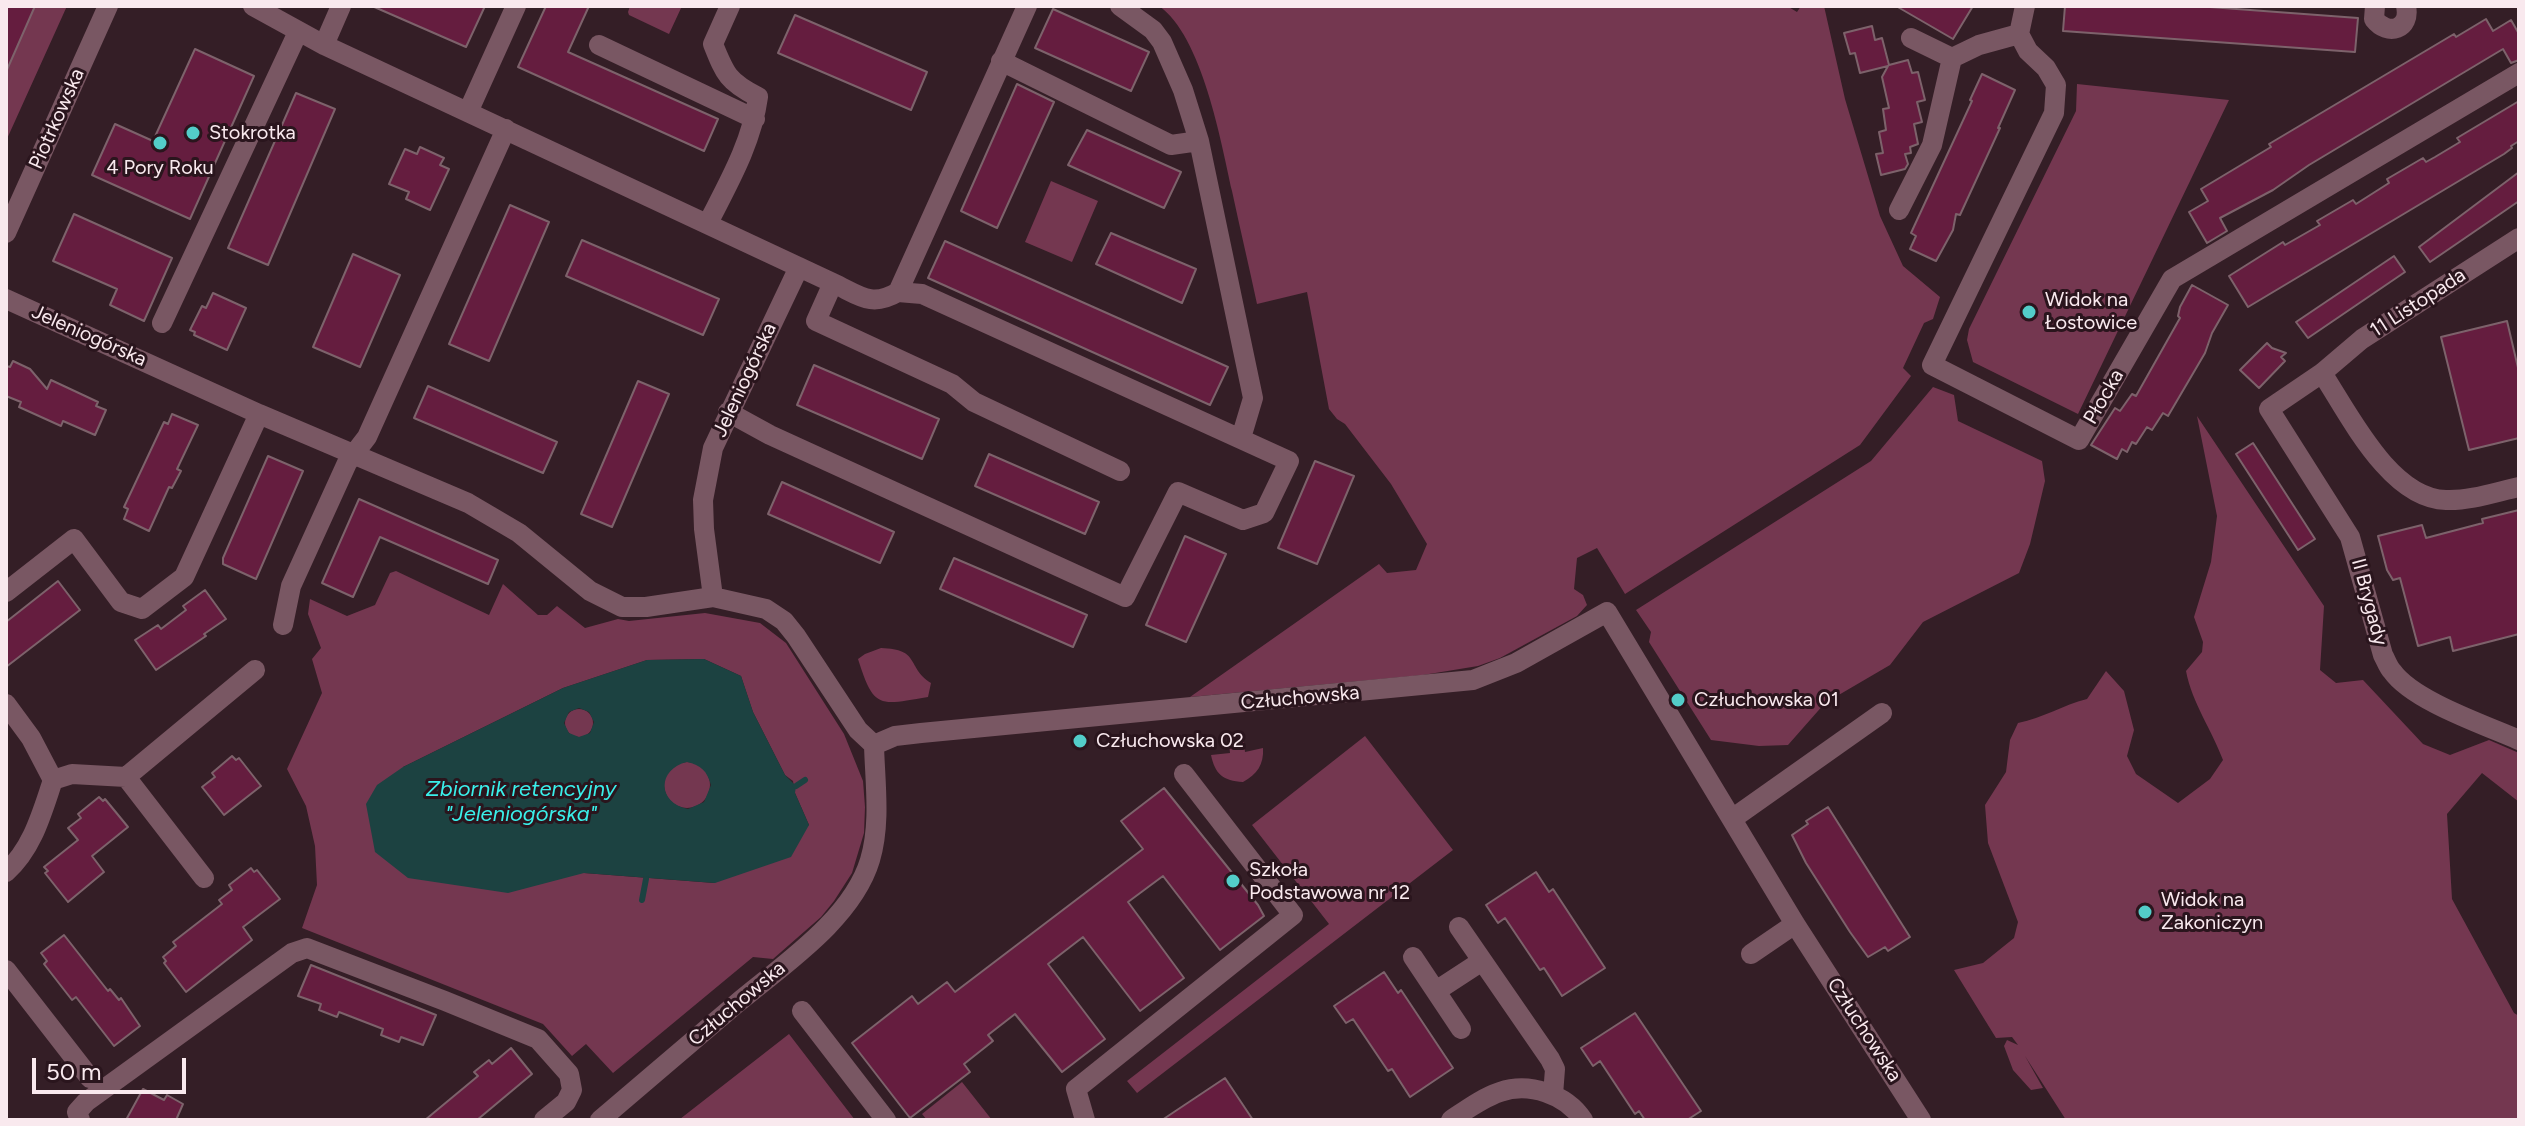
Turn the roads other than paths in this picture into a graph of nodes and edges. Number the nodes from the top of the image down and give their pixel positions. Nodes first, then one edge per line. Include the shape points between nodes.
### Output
1 (108, 6) edge
2 (253, 6) edge
3 (341, 6) edge
4 (516, 6) edge
5 (730, 6) edge
6 (1027, 6) edge
7 (1120, 6) edge
8 (2375, 6) edge
9 (2406, 6) edge
10 (2020, 7) edge
11 (298, 32) junction
12 (2019, 34) junction
13 (1911, 38) dead end
14 (324, 45) junction
15 (599, 45) dead end
16 (1952, 58) junction
17 (1001, 61) junction
18 (2519, 73) edge
19 (468, 112) junction
20 (755, 119) junction
21 (506, 129) junction
22 (1199, 141) junction
23 (1899, 210) dead end
24 (708, 223) junction
25 (6, 233) edge
26 (2519, 238) edge
27 (799, 267) junction
28 (833, 283) junction
29 (898, 292) junction
30 (6, 299) edge
31 (162, 323) dead end
32 (2322, 373) junction
33 (2269, 409) joint
34 (728, 412) junction
35 (259, 414) junction
36 (1241, 438) junction
37 (354, 454) junction
38 (1120, 471) dead end
39 (2519, 487) edge
40 (6, 592) edge
41 (713, 597) junction
42 (283, 625) dead end
43 (255, 670) dead end
44 (10, 710) edge
45 (1882, 713) dead end
46 (2519, 740) edge
47 (874, 745) junction
48 (1184, 774) dead end
49 (126, 777) junction
50 (53, 780) junction
51 (1732, 819) junction
52 (6, 872) edge
53 (204, 878) dead end
54 (1795, 924) junction
55 (1459, 927) dead end
56 (1751, 954) dead end
57 (1413, 957) dead end
58 (1482, 961) junction
59 (6, 970) edge
60 (1436, 991) junction
61 (802, 1011) dead end
62 (1461, 1029) dead end
63 (90, 1078) dead end
64 (1553, 1095) junction
65 (80, 1120) edge
66 (544, 1120) edge
67 (600, 1120) edge
68 (886, 1120) edge
69 (1085, 1120) edge
70 (1451, 1120) edge
71 (1583, 1120) edge
72 (1921, 1120) edge

1 - 25 street, Piotrkowska
2 - 11 street
3 - 14 street
4 - 19 street
5 - 20 street via 713,44 735,85 758,97
6 - 17 street
7 - 22 street via 1162,42
8 - 9 street via 2374,19 2389,30 2406,21
10 - 12 street
11 - 14 street
11 - 31 street
12 - 16 street
12 - 18 street, Płocka via 2056,85 2054,113 1932,365 2079,440 2172,279
13 - 16 street
14 - 19 street
15 - 20 street
16 - 23 street via 1932,145
17 - 22 street via 1171,145
17 - 29 street
19 - 21 street
20 - 24 street
21 - 24 street
21 - 37 street via 367,437
22 - 36 street via 1253,398
24 - 27 street
26 - 32 street, 11 Listopada via 2362,339
27 - 28 street
27 - 34 street, Jeleniogórska
28 - 29 street via 871,301
28 - 38 street via 816,321
29 - 36 street via 922,294
30 - 35 street, Jeleniogórska
32 - 33 street, 11 Listopada
32 - 39 street via 2382,465 2415,490 2444,501
33 - 46 street, II Brygady via 2350,537 2392,672 2430,700
34 - 36 street via 1125,597 1178,492 1243,520 1264,513 1289,461
34 - 41 street, Jeleniogórska via 713,448 703,500
35 - 37 street, Jeleniogórska
35 - 40 street via 184,577 142,609 121,602 74,539
37 - 41 street, Jeleniogórska via 490,514 590,591 622,607
37 - 42 street via 291,586
41 - 47 street, Jeleniogórska via 766,609 784,621 858,730
43 - 49 street
44 - 50 street
45 - 51 street
47 - 51 street, Człuchowska via 921,733 1473,680 1516,663 1607,612
47 - 67 street, Człuchowska via 876,832 865,872 848,902 815,937
48 - 69 street via 1293,915 1076,1089
49 - 50 street via 72,774
49 - 53 street
50 - 52 street via 26,848
51 - 54 street, Człuchowska
54 - 56 street
54 - 72 street, Człuchowska
55 - 58 street
57 - 60 street
58 - 60 street
58 - 64 street via 1550,1059 1555,1069
59 - 63 street
60 - 62 street
61 - 68 street
64 - 70 street via 1501,1091
64 - 71 street
65 - 66 street via 77,1112 86,1102 292,953 307,948 538,1039 569,1074 572,1090

